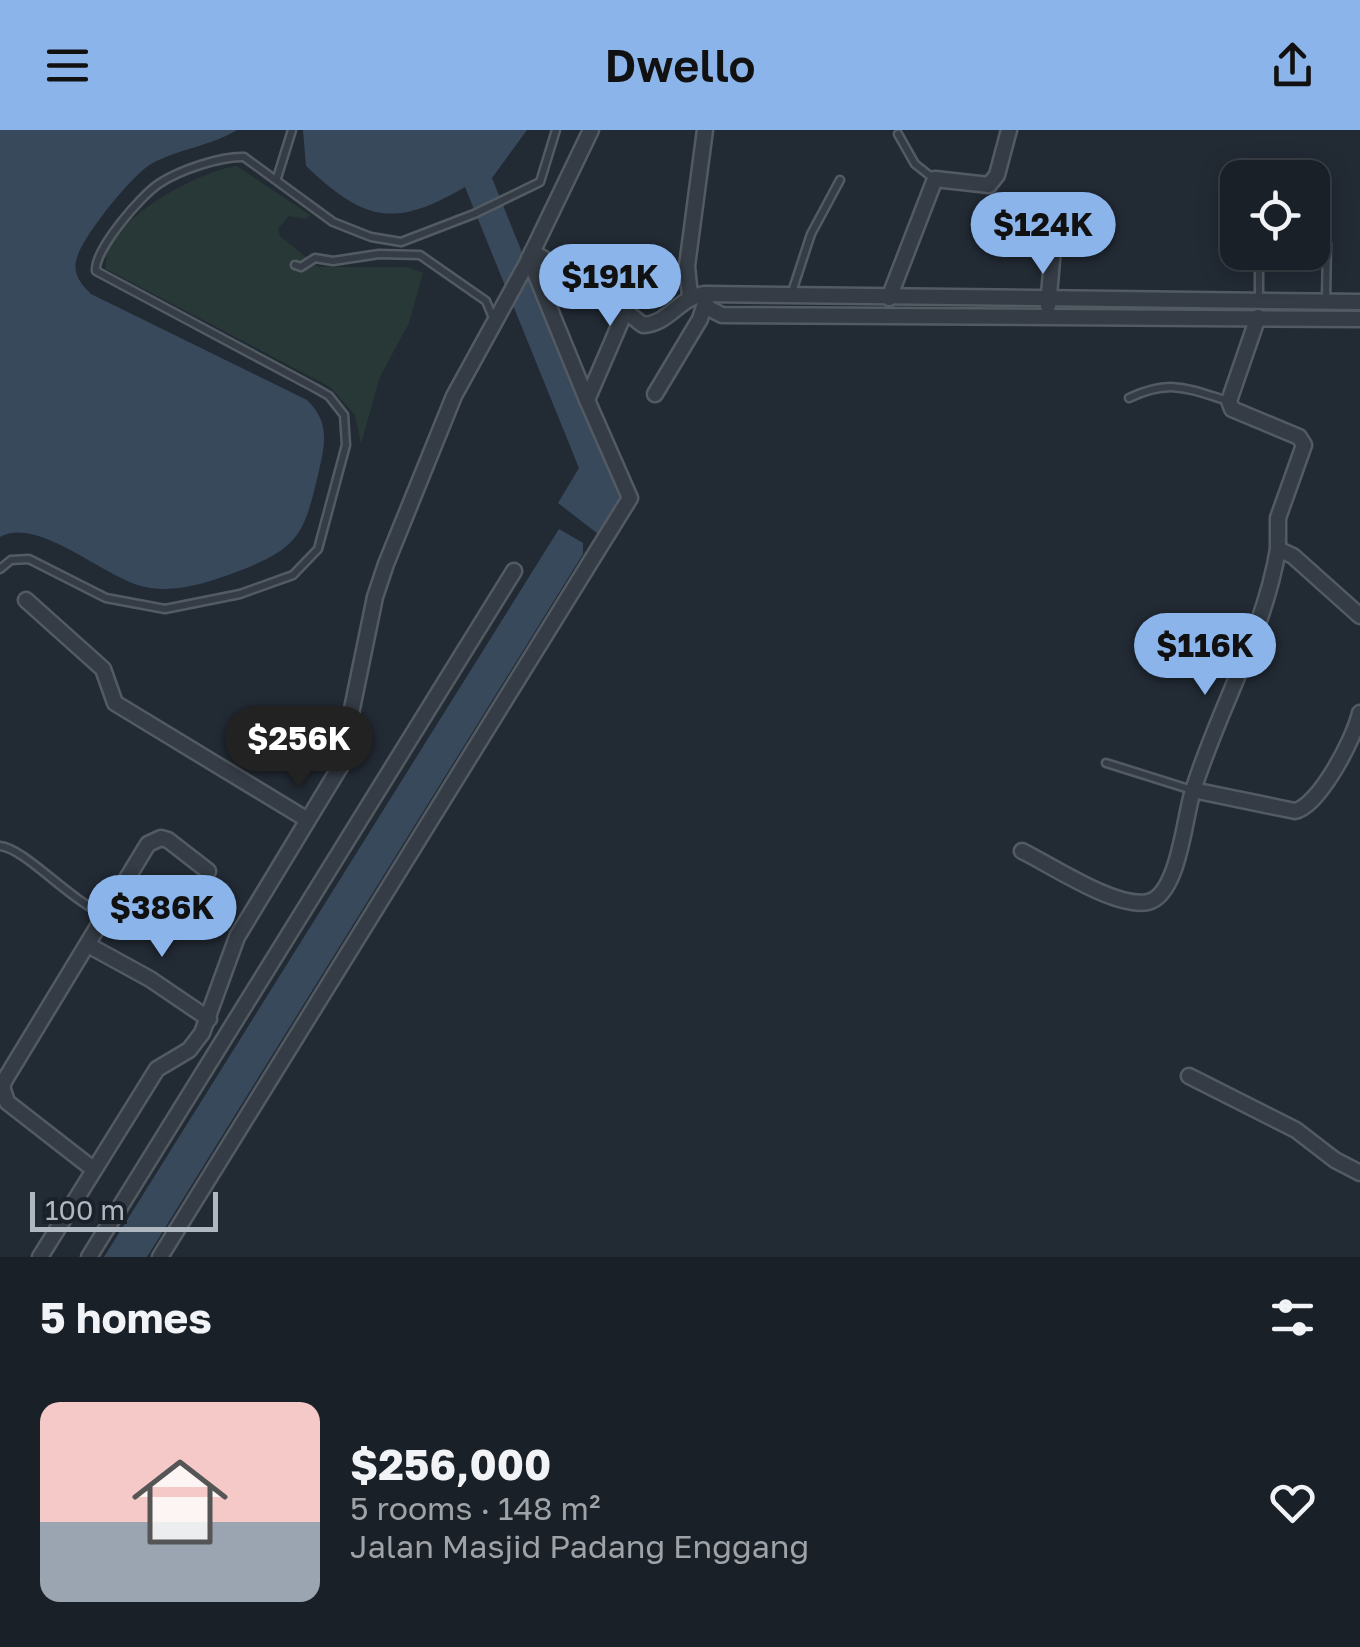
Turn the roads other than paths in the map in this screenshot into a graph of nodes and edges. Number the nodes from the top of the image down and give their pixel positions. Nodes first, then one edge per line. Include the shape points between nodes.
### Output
1 (292, 130) edge
2 (556, 130) edge
3 (592, 130) edge
4 (705, 130) edge
5 (1009, 130) edge
6 (898, 134) dead end
7 (277, 178) junction
8 (935, 179) junction
9 (840, 180) dead end
10 (1055, 227) dead end
11 (529, 258) junction
12 (295, 265) dead end
13 (1259, 270) edge
14 (1326, 270) edge
15 (790, 296) junction
16 (889, 298) junction
17 (700, 299) junction
18 (1049, 299) junction
19 (1260, 301) junction
20 (1326, 302) junction
21 (1360, 302) edge
22 (625, 312) junction
23 (1048, 317) junction
24 (1258, 317) junction
25 (1360, 318) edge
26 (495, 325) junction
27 (655, 394) dead end
28 (1129, 398) dead end
29 (587, 400) junction
30 (1229, 401) junction
31 (1278, 549) junction
32 (0, 569) edge
33 (514, 571) dead end
34 (26, 600) dead end
35 (1360, 616) edge
36 (1360, 714) edge
37 (1354, 750) edge
38 (1106, 763) dead end
39 (1193, 790) junction
40 (306, 820) junction
41 (0, 846) edge
42 (1022, 851) dead end
43 (208, 871) dead end
44 (107, 915) junction
45 (88, 946) junction
46 (209, 1020) junction
47 (1189, 1076) dead end
48 (93, 1169) junction
49 (1360, 1172) edge
50 (40, 1257) edge
51 (88, 1257) edge
52 (160, 1257) edge

1 - 7 lane
2 - 7 lane via 540,182 401,242 333,222
3 - 11 street
4 - 17 street via 688,246
5 - 8 street via 989,185
6 - 8 lane via 915,164
7 - 32 lane via 238,157 164,181 100,251 96,265 102,278 336,404 344,415 346,446 312,559 293,575 240,594 165,608 106,598 28,560 11,560
8 - 16 street
9 - 15 lane via 810,234
10 - 18 street
11 - 22 street via 584,280
11 - 26 street
11 - 29 street
12 - 26 lane via 314,258 420,255 486,301
13 - 19 lane
14 - 20 lane
15 - 16 street
15 - 17 street
16 - 18 street
17 - 22 street via 653,325
17 - 23 street via 722,315
17 - 27 street
18 - 19 street
18 - 23 street
19 - 20 street
20 - 21 street
22 - 29 street
23 - 24 street
24 - 25 street
24 - 30 street
26 - 40 street via 454,396 386,564 344,757
28 - 30 lane via 1174,385
29 - 52 street via 630,498
30 - 31 street via 1232,409 1299,436 1304,445 1278,518
31 - 35 street
31 - 39 street via 1268,594
33 - 51 street
34 - 40 street via 103,668 115,703
36 - 37 street
37 - 39 street via 1301,810
38 - 39 lane
39 - 42 street via 1166,890 1151,902 1110,896
40 - 46 street via 236,937
41 - 44 lane via 17,850 82,904
43 - 44 street via 168,840 156,839
44 - 45 street
45 - 46 street
45 - 48 street via 2,1086 8,1102
46 - 48 street via 189,1050 157,1069
47 - 49 street via 1296,1130
48 - 50 street

